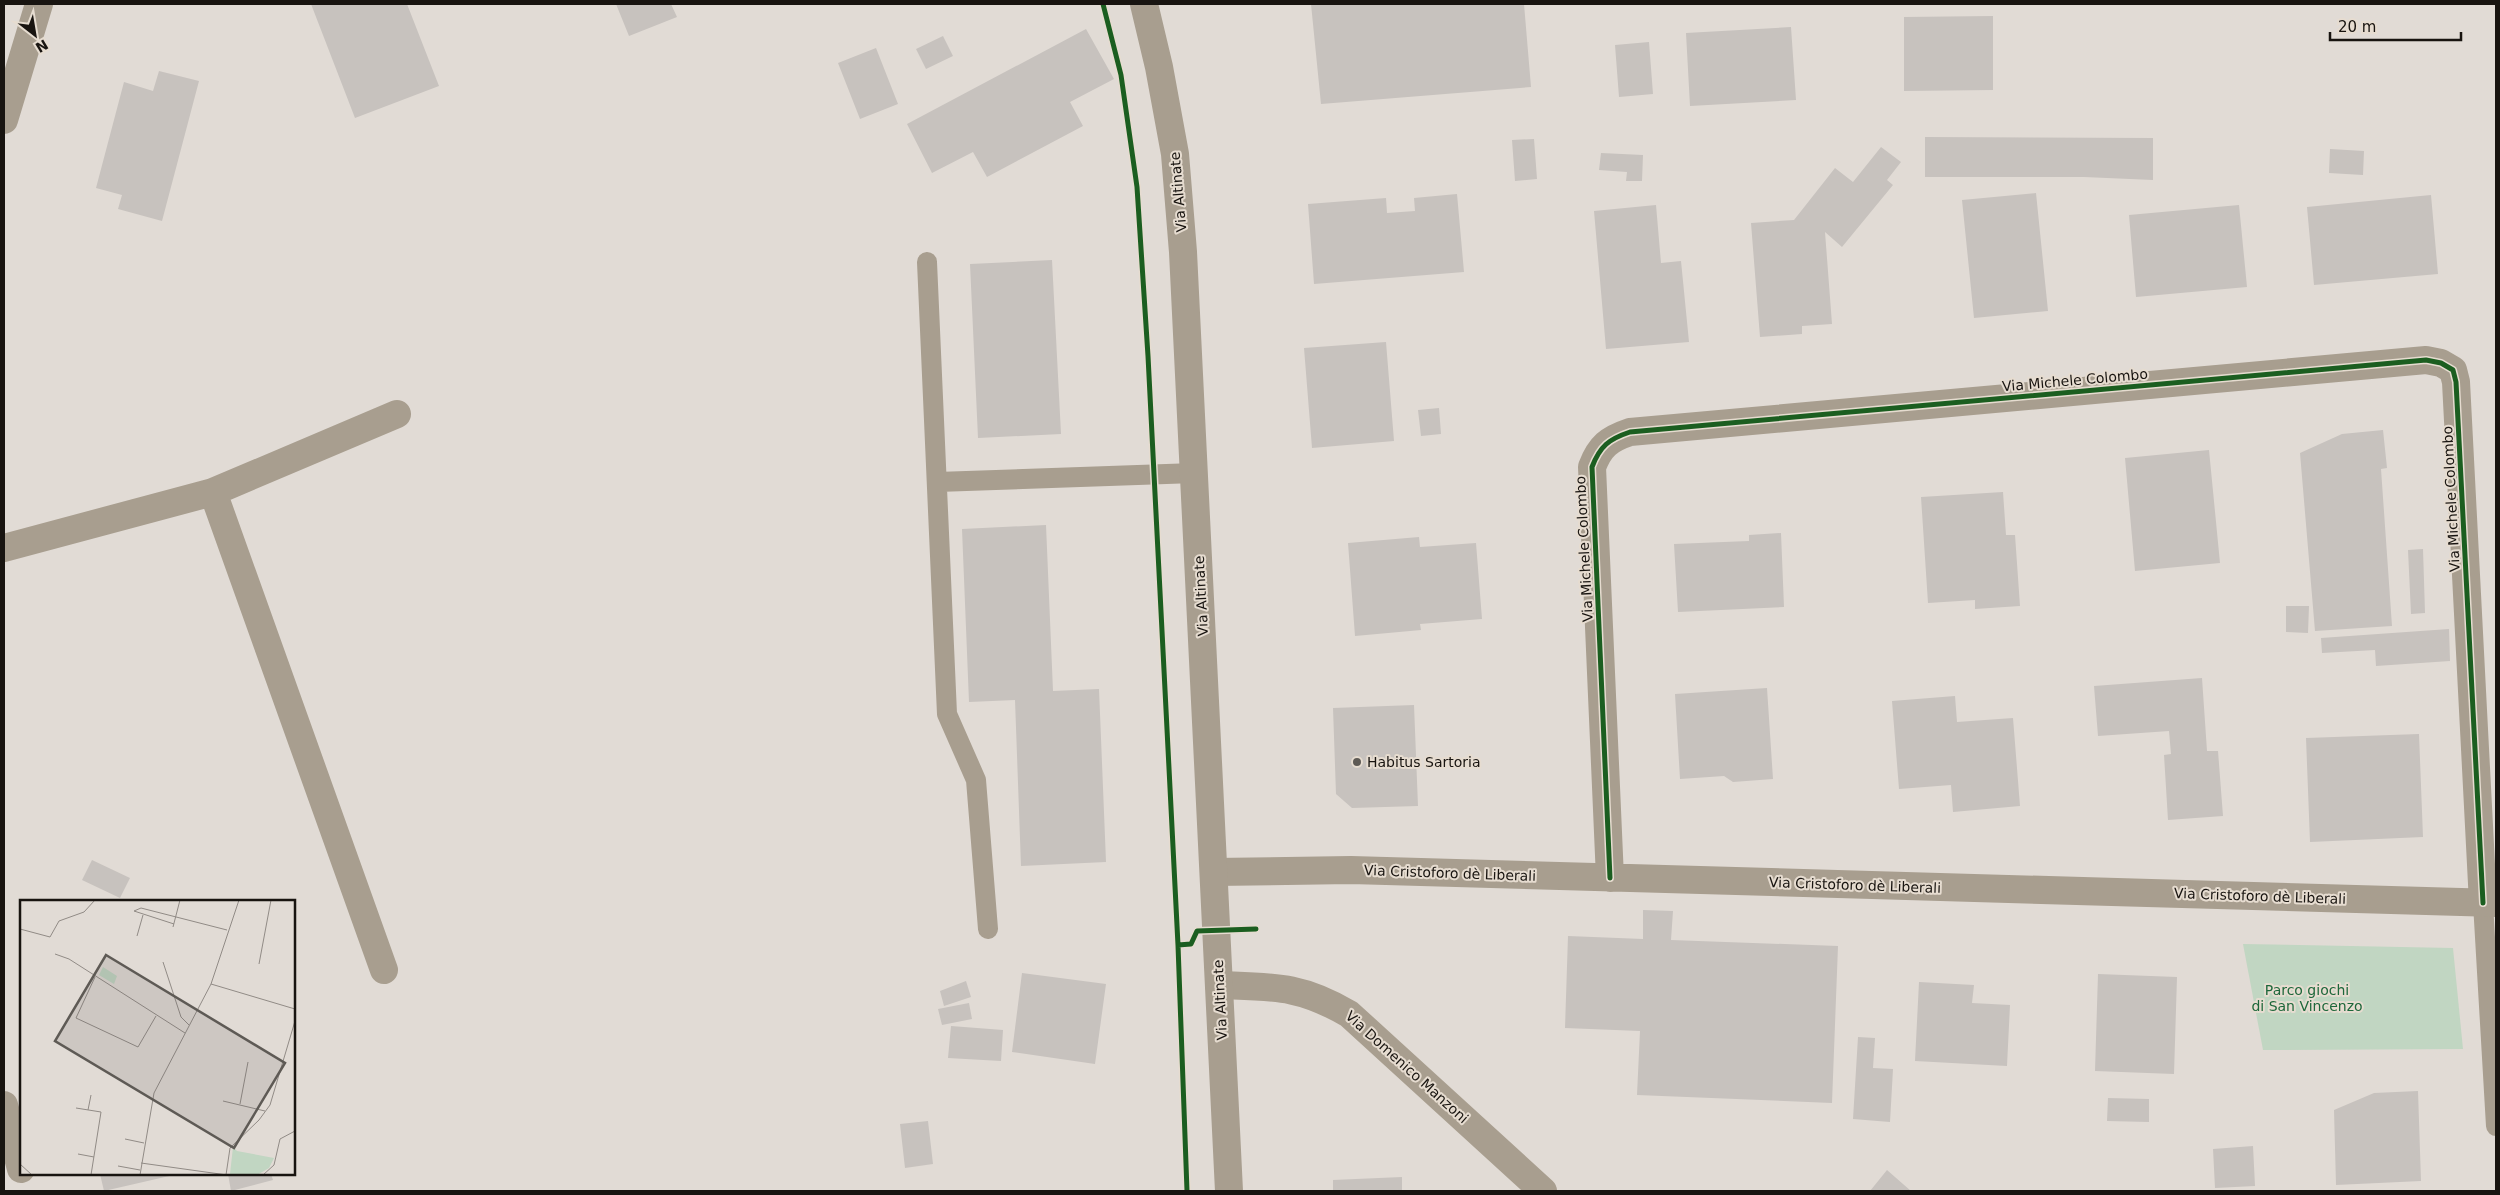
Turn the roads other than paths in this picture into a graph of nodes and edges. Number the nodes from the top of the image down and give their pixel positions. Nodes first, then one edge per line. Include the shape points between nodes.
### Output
1 (39, 4) edge
2 (1144, 4) edge
3 (4, 120) edge
4 (927, 262) dead end
5 (397, 414) dead end
6 (1195, 473) junction
7 (937, 482) junction
8 (214, 492) junction
9 (4, 548) edge
10 (1214, 872) junction
11 (1610, 878) junction
12 (2490, 903) edge
13 (988, 929) dead end
14 (384, 970) dead end
15 (1219, 985) junction
16 (4, 1105) edge
17 (2496, 1126) edge
18 (20, 1165) edge
19 (23, 1175) edge
20 (28, 1191) edge
21 (1229, 1191) edge
22 (1543, 1191) edge

1 - 3 street
2 - 6 street, Via Altinate via 1175,154
4 - 7 lane
5 - 8 street
6 - 7 lane
6 - 10 street, Via Altinate
7 - 13 lane via 947,714 976,780
8 - 9 street
8 - 14 street
10 - 11 street, Via Cristoforo dè Liberali via 1352,870
10 - 15 street, Via Altinate
11 - 12 street, Via Cristoforo dè Liberali
11 - 12 street, Via Michele Colombo via 1592,467 1605,442 1630,432 2426,360 2442,363 2453,370 2456,382
12 - 17 lane
15 - 21 street, Via Altinate
15 - 22 street, Via Domenico Manzoni via 1298,990 1349,1014
16 - 18 street
19 - 20 street

